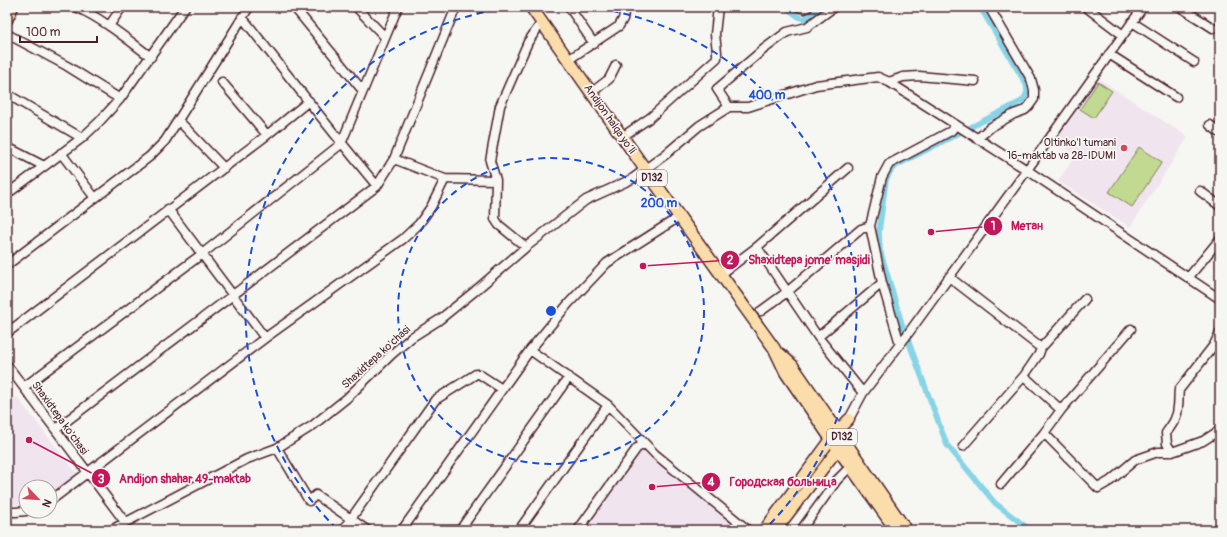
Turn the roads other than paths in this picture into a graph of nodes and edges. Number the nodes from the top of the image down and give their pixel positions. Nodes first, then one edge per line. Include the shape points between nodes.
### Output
1 (14, 7) edge
2 (76, 7) edge
3 (122, 7) edge
4 (185, 7) edge
5 (249, 7) edge
6 (294, 7) edge
7 (356, 7) edge
8 (398, 7) edge
9 (456, 7) edge
10 (531, 7) edge
11 (569, 7) edge
12 (625, 7) edge
13 (718, 7) edge
14 (799, 7) edge
15 (808, 7) edge
16 (834, 7) edge
17 (989, 7) edge
18 (1086, 7) edge
19 (1143, 7) edge
20 (1180, 7) edge
21 (242, 17) junction
22 (7, 20) edge
23 (542, 22) junction
24 (1132, 22) junction
25 (109, 26) junction
26 (1213, 28) dead end
27 (7, 34) edge
28 (1123, 35) junction
29 (385, 37) junction
30 (594, 44) junction
31 (1109, 54) junction
32 (151, 57) junction
33 (568, 60) junction
34 (1194, 62) dead end
35 (616, 65) dead end
36 (975, 81) dead end
37 (222, 82) dead end
38 (889, 82) junction
39 (363, 90) junction
40 (591, 93) junction
41 (7, 94) edge
42 (1176, 97) dead end
43 (120, 99) junction
44 (309, 101) junction
45 (729, 107) junction
46 (178, 121) junction
47 (1210, 125) dead end
48 (958, 126) junction
49 (1220, 133) edge
50 (267, 135) junction
51 (622, 137) junction
52 (975, 137) junction
53 (82, 138) junction
54 (341, 144) junction
55 (7, 147) edge
56 (61, 153) junction
57 (394, 159) junction
58 (44, 166) junction
59 (224, 168) junction
60 (848, 168) dead end
61 (645, 169) junction
62 (1027, 170) junction
63 (445, 179) junction
64 (496, 180) junction
65 (377, 186) junction
66 (1200, 191) dead end
67 (7, 194) edge
68 (95, 198) junction
69 (1220, 206) edge
70 (168, 209) junction
71 (680, 217) junction
72 (870, 226) junction
73 (1220, 239) edge
74 (526, 247) junction
75 (757, 247) junction
76 (202, 254) junction
77 (7, 265) edge
78 (721, 274) junction
79 (949, 277) junction
80 (1188, 278) junction
81 (882, 283) junction
82 (787, 292) junction
83 (234, 296) junction
84 (1085, 299) dead end
85 (1220, 299) edge
86 (762, 311) dead end
87 (1130, 329) dead end
88 (7, 332) edge
89 (1220, 332) edge
90 (818, 337) junction
91 (265, 338) junction
92 (901, 342) junction
93 (1040, 348) junction
94 (530, 350) junction
95 (7, 365) edge
96 (1024, 376) junction
97 (569, 377) junction
98 (24, 387) junction
99 (502, 389) junction
100 (863, 393) junction
101 (608, 405) junction
102 (1061, 410) junction
103 (849, 419) joint
104 (56, 429) junction
105 (1220, 430) edge
106 (1044, 433) junction
107 (838, 440) junction
108 (645, 444) junction
109 (963, 446) dead end
110 (277, 448) junction
111 (1172, 452) junction
112 (851, 466) junction
113 (88, 473) junction
114 (1001, 484) dead end
115 (58, 495) edge
116 (7, 512) edge
117 (18, 512) edge
118 (351, 519) junction
119 (125, 522) junction
120 (111, 530) edge
121 (343, 530) edge
122 (367, 530) edge
123 (402, 530) edge
124 (460, 530) edge
125 (519, 530) edge
126 (578, 530) edge
127 (748, 530) edge
128 (764, 530) edge
129 (776, 530) edge
130 (801, 530) edge
131 (896, 530) edge
132 (906, 530) edge

1 - 22 main road
2 - 25 street
3 - 25 street
4 - 32 street
5 - 21 street
6 - 39 street
7 - 29 street
8 - 29 street
9 - 57 street
10 - 23 highway, Andijon halqa yo‘li / D132
11 - 30 street
12 - 30 street via 619,26
13 - 51 street via 715,34 717,58 651,117
14 - 15 street
16 - 45 street via 807,27 787,32 764,48 718,89
17 - 52 street via 1031,79 1034,98 1026,110 1014,114
18 - 28 street
19 - 24 street
20 - 26 street
21 - 44 street
21 - 46 street
23 - 33 highway, Andijon halqa yo‘li / D132
23 - 64 street via 528,42 500,106 490,161
24 - 28 street
24 - 34 street
25 - 32 street
27 - 43 street via 67,66
28 - 31 street
29 - 39 street
30 - 33 street
31 - 42 street
31 - 62 street
32 - 43 street
33 - 40 highway, Andijon halqa yo‘li / D132
35 - 40 street via 609,79
36 - 38 street via 919,76 903,77
37 - 50 street
38 - 45 street via 878,77 816,85 748,107
38 - 48 street
39 - 54 street
40 - 51 highway, Andijon halqa yo‘li / D132
41 - 53 street
43 - 53 street
44 - 50 street
44 - 54 street
45 - 61 street, Shaxidtepa ko'chasi via 699,126
46 - 59 street
46 - 68 street via 165,141 149,157
47 - 49 street
48 - 52 street
48 - 72 street via 889,164 882,177
50 - 59 street
51 - 61 highway, Andijon halqa yo‘li / D132
52 - 62 street
53 - 56 street
54 - 65 street
54 - 76 street
55 - 58 street
56 - 58 street
56 - 68 street
57 - 63 street
57 - 65 street
58 - 67 street
59 - 70 street
60 - 75 street
61 - 71 highway, Andijon halqa yo‘li / D132
61 - 74 street, Shaxidtepa ko'chasi via 586,200
62 - 79 street
62 - 80 street
63 - 64 street
63 - 91 street via 431,207 403,239
64 - 74 street via 495,219
65 - 83 street
66 - 69 street
68 - 77 street
70 - 76 street
70 - 88 street
71 - 78 highway, Andijon halqa yo‘li / D132
71 - 94 street via 607,263
72 - 81 street
72 - 82 street via 861,229
73 - 80 street
74 - 110 street, Shaxidtepa ko'chasi via 439,320 412,337 347,398 312,426
75 - 78 street
75 - 82 street
76 - 83 street
76 - 98 street
78 - 107 highway, Andijon halqa yo‘li / D132 via 774,348 786,373
79 - 92 street
79 - 93 street
80 - 85 street
81 - 90 street
81 - 92 street
82 - 86 street
82 - 90 street
83 - 91 street
83 - 104 street
84 - 93 street
87 - 102 street
89 - 111 street via 1214,344 1179,390 1175,420 1166,433 1167,444
90 - 100 street
91 - 113 street
92 - 100 street
93 - 96 street via 1039,354
94 - 97 street
94 - 99 street
95 - 98 street, Shaxidtepa ko'chasi
96 - 102 street
96 - 109 street
97 - 101 street
97 - 124 street
98 - 104 street, Shaxidtepa ko'chasi
99 - 118 street via 476,374 436,400
99 - 123 street
100 - 103 street
101 - 108 street
101 - 125 street
102 - 106 street
103 - 107 main road
104 - 113 street, Shaxidtepa ko'chasi
105 - 111 street via 1203,441
106 - 111 street via 1098,488 1135,460 1158,452
106 - 114 street
107 - 112 highway, Andijon halqa yo‘li / D132
107 - 128 main road
107 - 129 main road
107 - 132 highway, Andijon halqa yo‘li / D132
108 - 126 street via 637,448
108 - 127 street
110 - 118 street via 309,500 316,495
110 - 119 street, Shaxidtepa ko'chasi via 247,460
112 - 130 street via 837,480
112 - 131 highway, Andijon halqa yo‘li / D132
113 - 115 street
113 - 119 street, Shaxidtepa ko'chasi
116 - 117 street
118 - 121 street
118 - 122 street
119 - 120 street, Shaxidtepa ko'chasi

